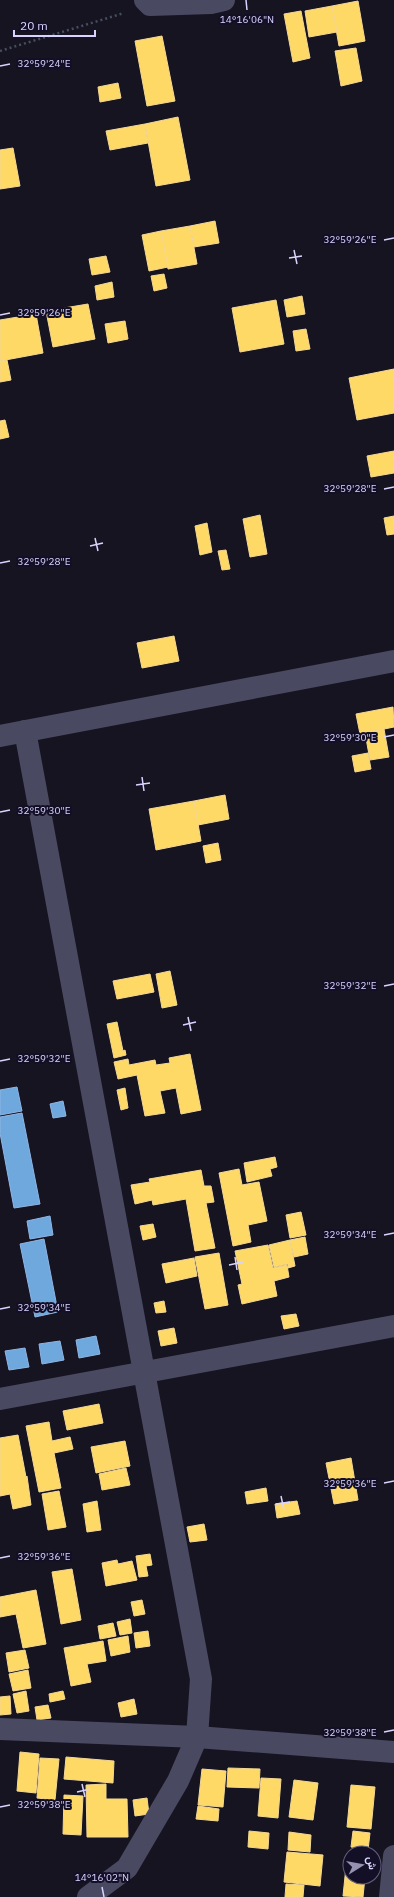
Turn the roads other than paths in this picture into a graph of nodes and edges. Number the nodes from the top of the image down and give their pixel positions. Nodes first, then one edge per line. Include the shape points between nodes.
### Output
1 (224, 0) edge
2 (148, 2) edge
3 (394, 661) edge
4 (25, 731) junction
5 (0, 736) edge
6 (394, 1326) edge
7 (145, 1372) junction
8 (0, 1399) edge
9 (0, 1729) edge
10 (197, 1737) junction
11 (394, 1752) edge
12 (394, 1856) edge
13 (88, 1897) edge
14 (390, 1897) edge

1 - 2 street via 210,3
3 - 4 street
4 - 5 street
4 - 7 street
6 - 7 street
7 - 8 street
7 - 10 street via 201,1678
9 - 10 street
10 - 11 street
10 - 13 street via 178,1781 127,1868
12 - 14 street

